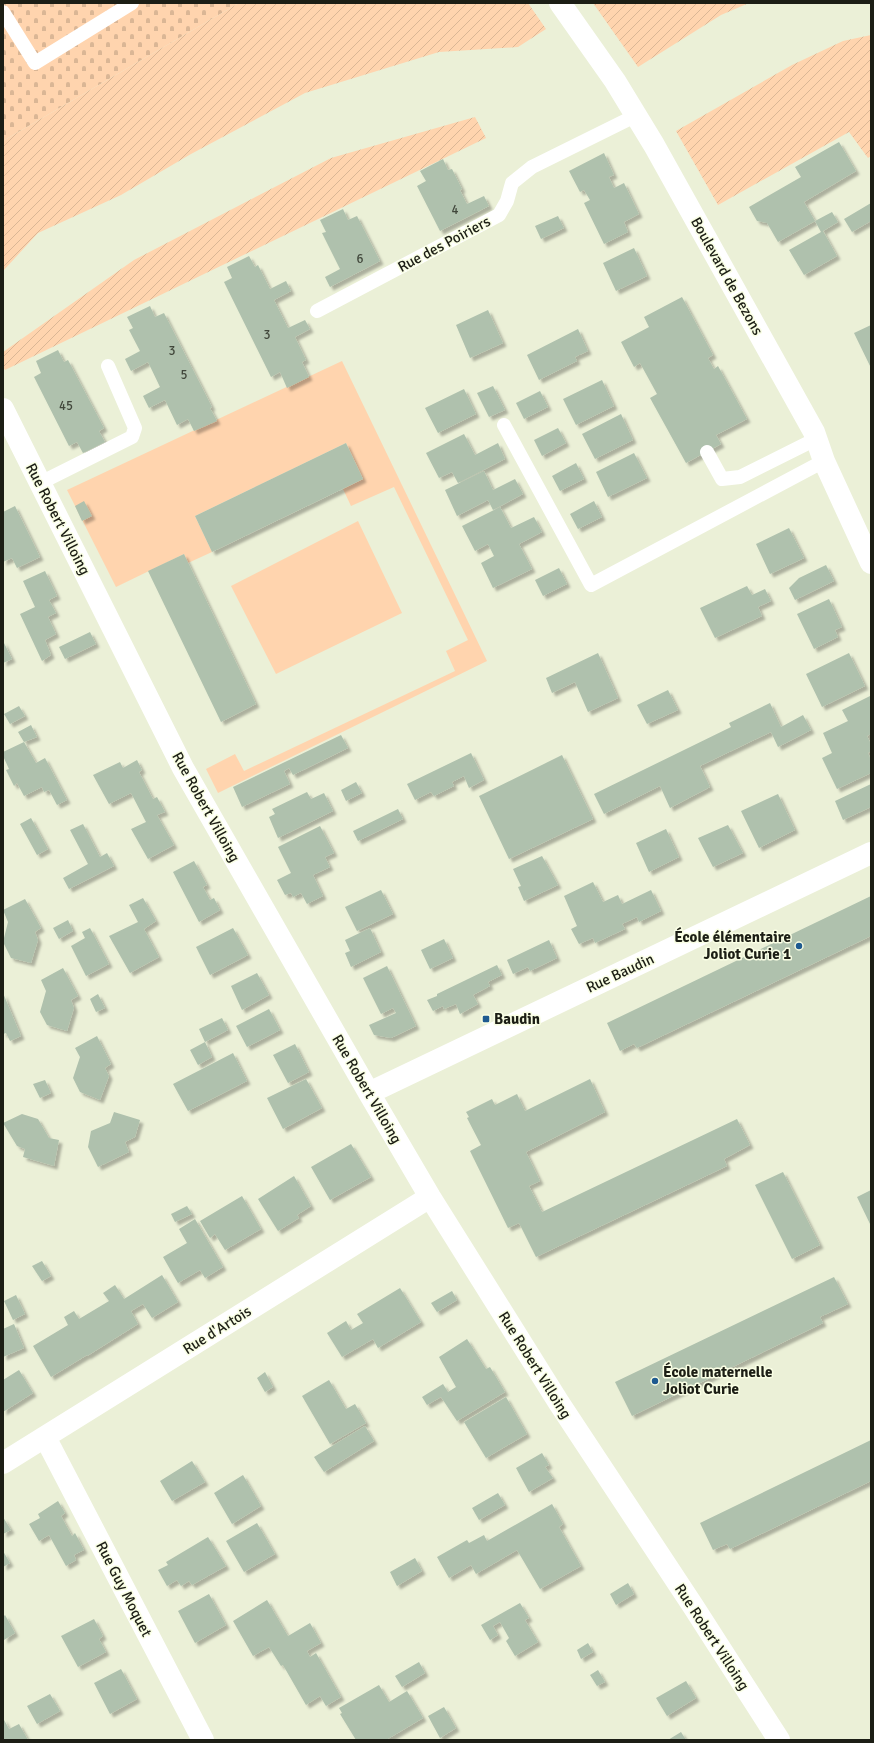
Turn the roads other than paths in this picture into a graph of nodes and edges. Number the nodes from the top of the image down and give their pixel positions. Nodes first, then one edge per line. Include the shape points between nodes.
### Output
1 (132, 3) edge
2 (560, 3) edge
3 (3, 12) edge
4 (637, 115) junction
5 (317, 311) dead end
6 (108, 366) dead end
7 (3, 409) edge
8 (504, 424) dead end
9 (816, 439) junction
10 (707, 452) dead end
11 (824, 461) junction
12 (40, 483) junction
13 (868, 550) edge
14 (871, 853) edge
15 (369, 1093) junction
16 (430, 1197) junction
17 (45, 1437) junction
18 (3, 1463) edge
19 (203, 1740) edge
20 (779, 1740) edge

1 - 3 lane via 35,63
2 - 4 street, Boulevard de Bezons
4 - 5 lane, Rue des Poiriers via 532,167 512,183 507,202 499,215
4 - 9 street, Boulevard de Bezons
6 - 12 lane via 135,428 132,437
7 - 12 street, Rue Robert Villoing
8 - 11 lane via 591,585
9 - 10 lane via 740,477 722,479
9 - 11 street, Boulevard de Bezons
11 - 13 street, Boulevard de Bezons
12 - 15 street, Rue Robert Villoing via 183,768
14 - 15 street, Rue Baudin
15 - 16 street, Rue Robert Villoing
16 - 17 street, Rue d'Artois
16 - 20 street, Rue Robert Villoing via 559,1403
17 - 18 street, Rue d'Artois
17 - 19 street, Rue Guy Moquet

